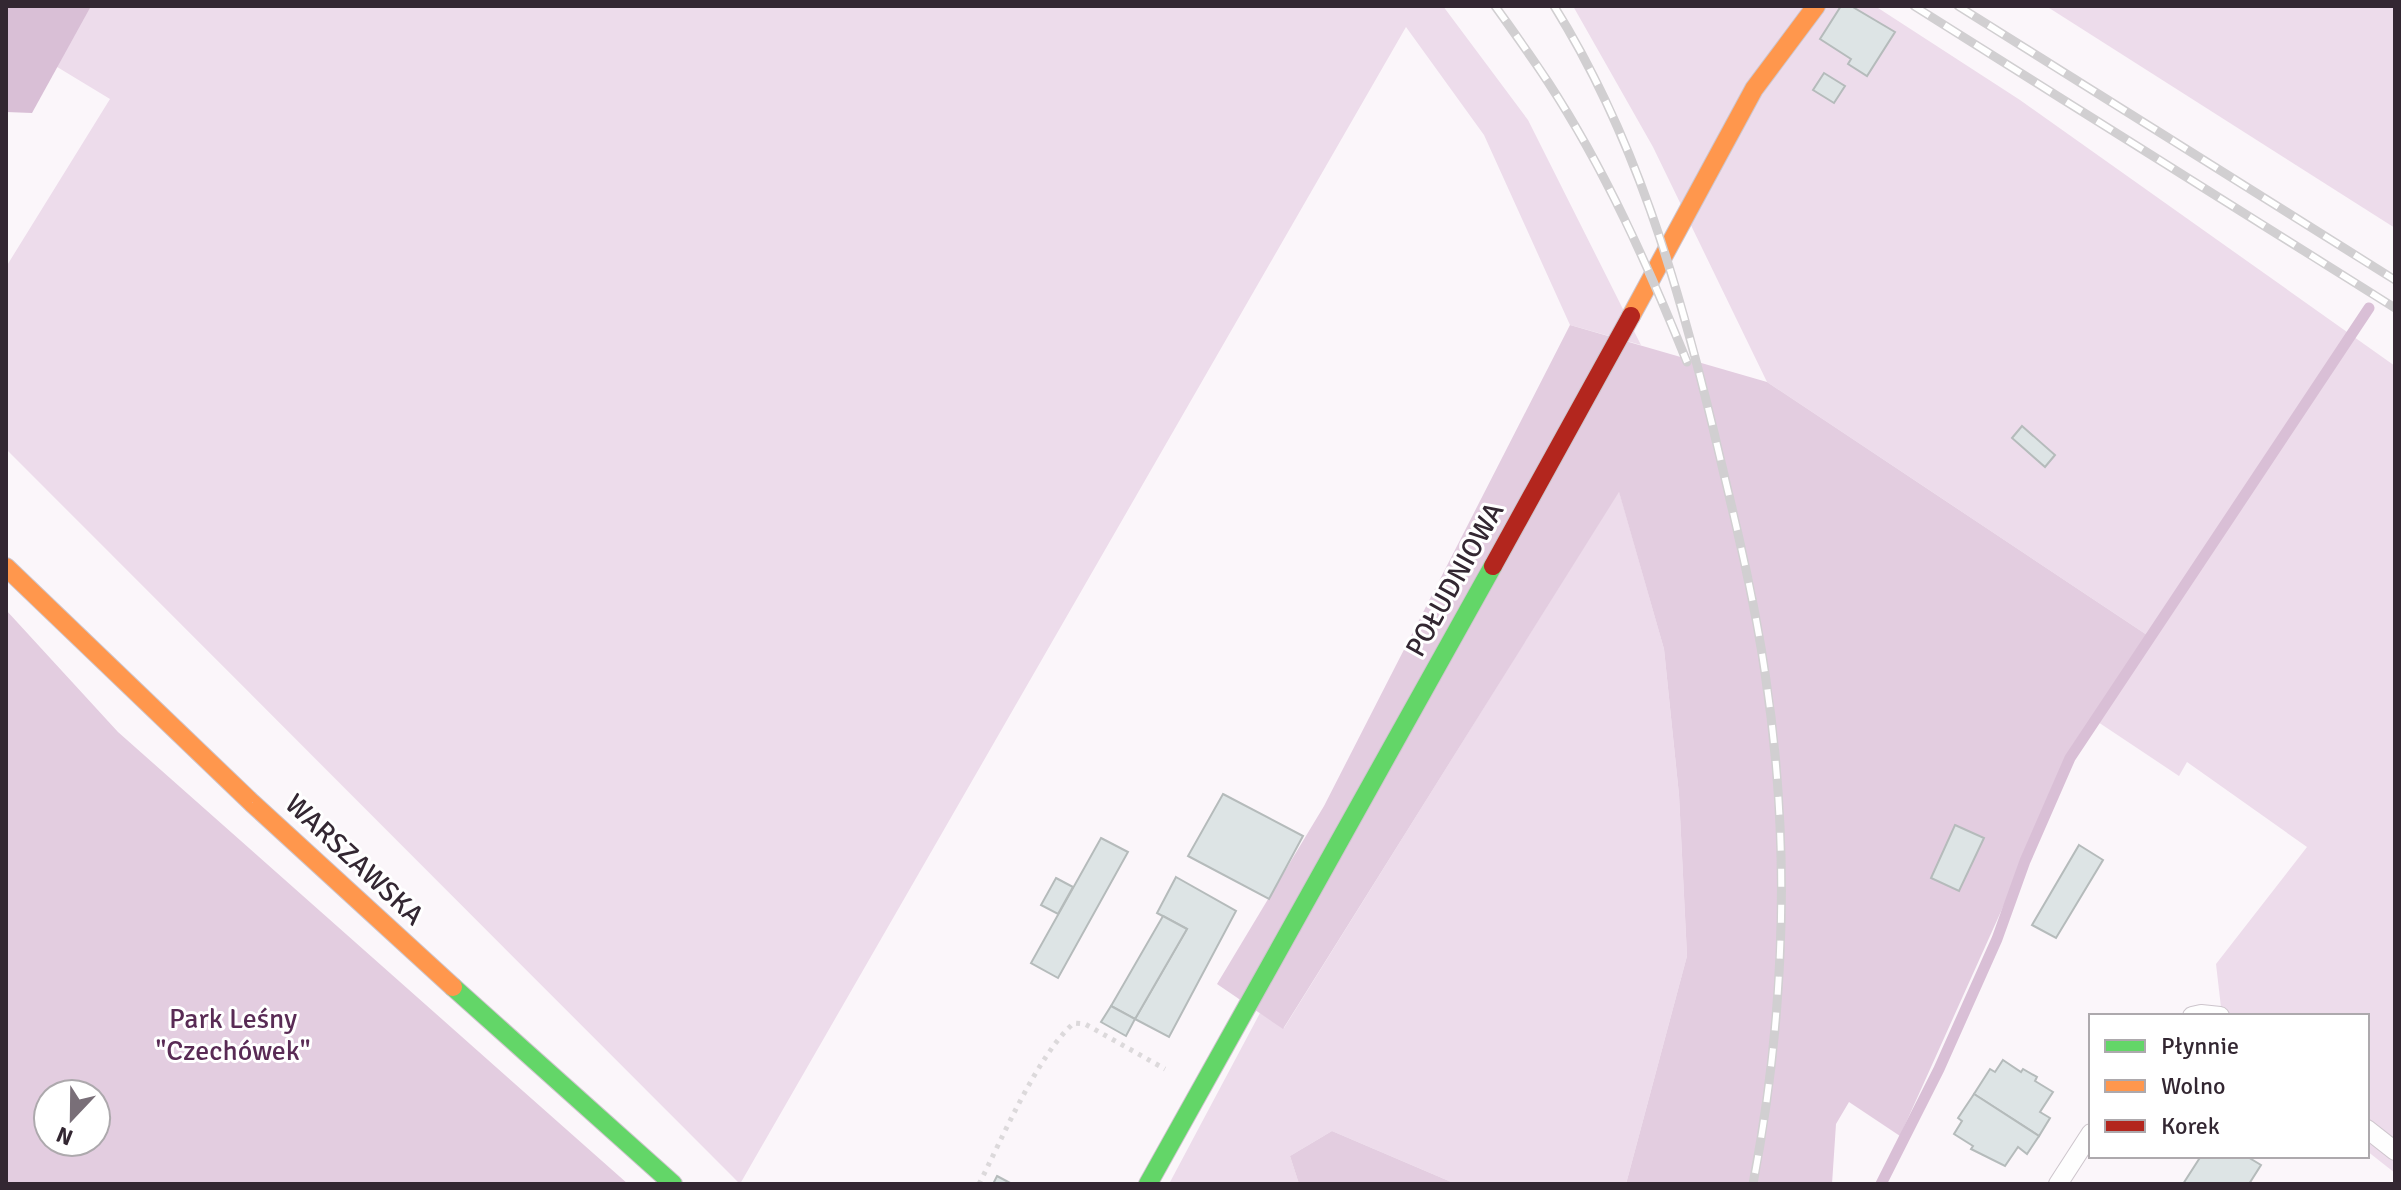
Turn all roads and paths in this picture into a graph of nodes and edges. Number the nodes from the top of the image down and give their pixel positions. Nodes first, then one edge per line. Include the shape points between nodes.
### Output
1 (1816, 6) edge
2 (6, 567) edge
3 (1199, 1089) junction
4 (2369, 1131) edge
5 (2089, 1136) edge
6 (2395, 1151) edge
7 (673, 1184) edge
8 (979, 1184) edge
9 (1148, 1184) edge
10 (2058, 1184) edge

1 - 3 street, POŁUDNIOWA via 1754,89
2 - 7 street, WARSZAWSKA via 428,966
3 - 8 path via 1085,1024 1074,1023 1052,1048
3 - 9 street, POŁUDNIOWA
4 - 6 lane
5 - 10 lane

